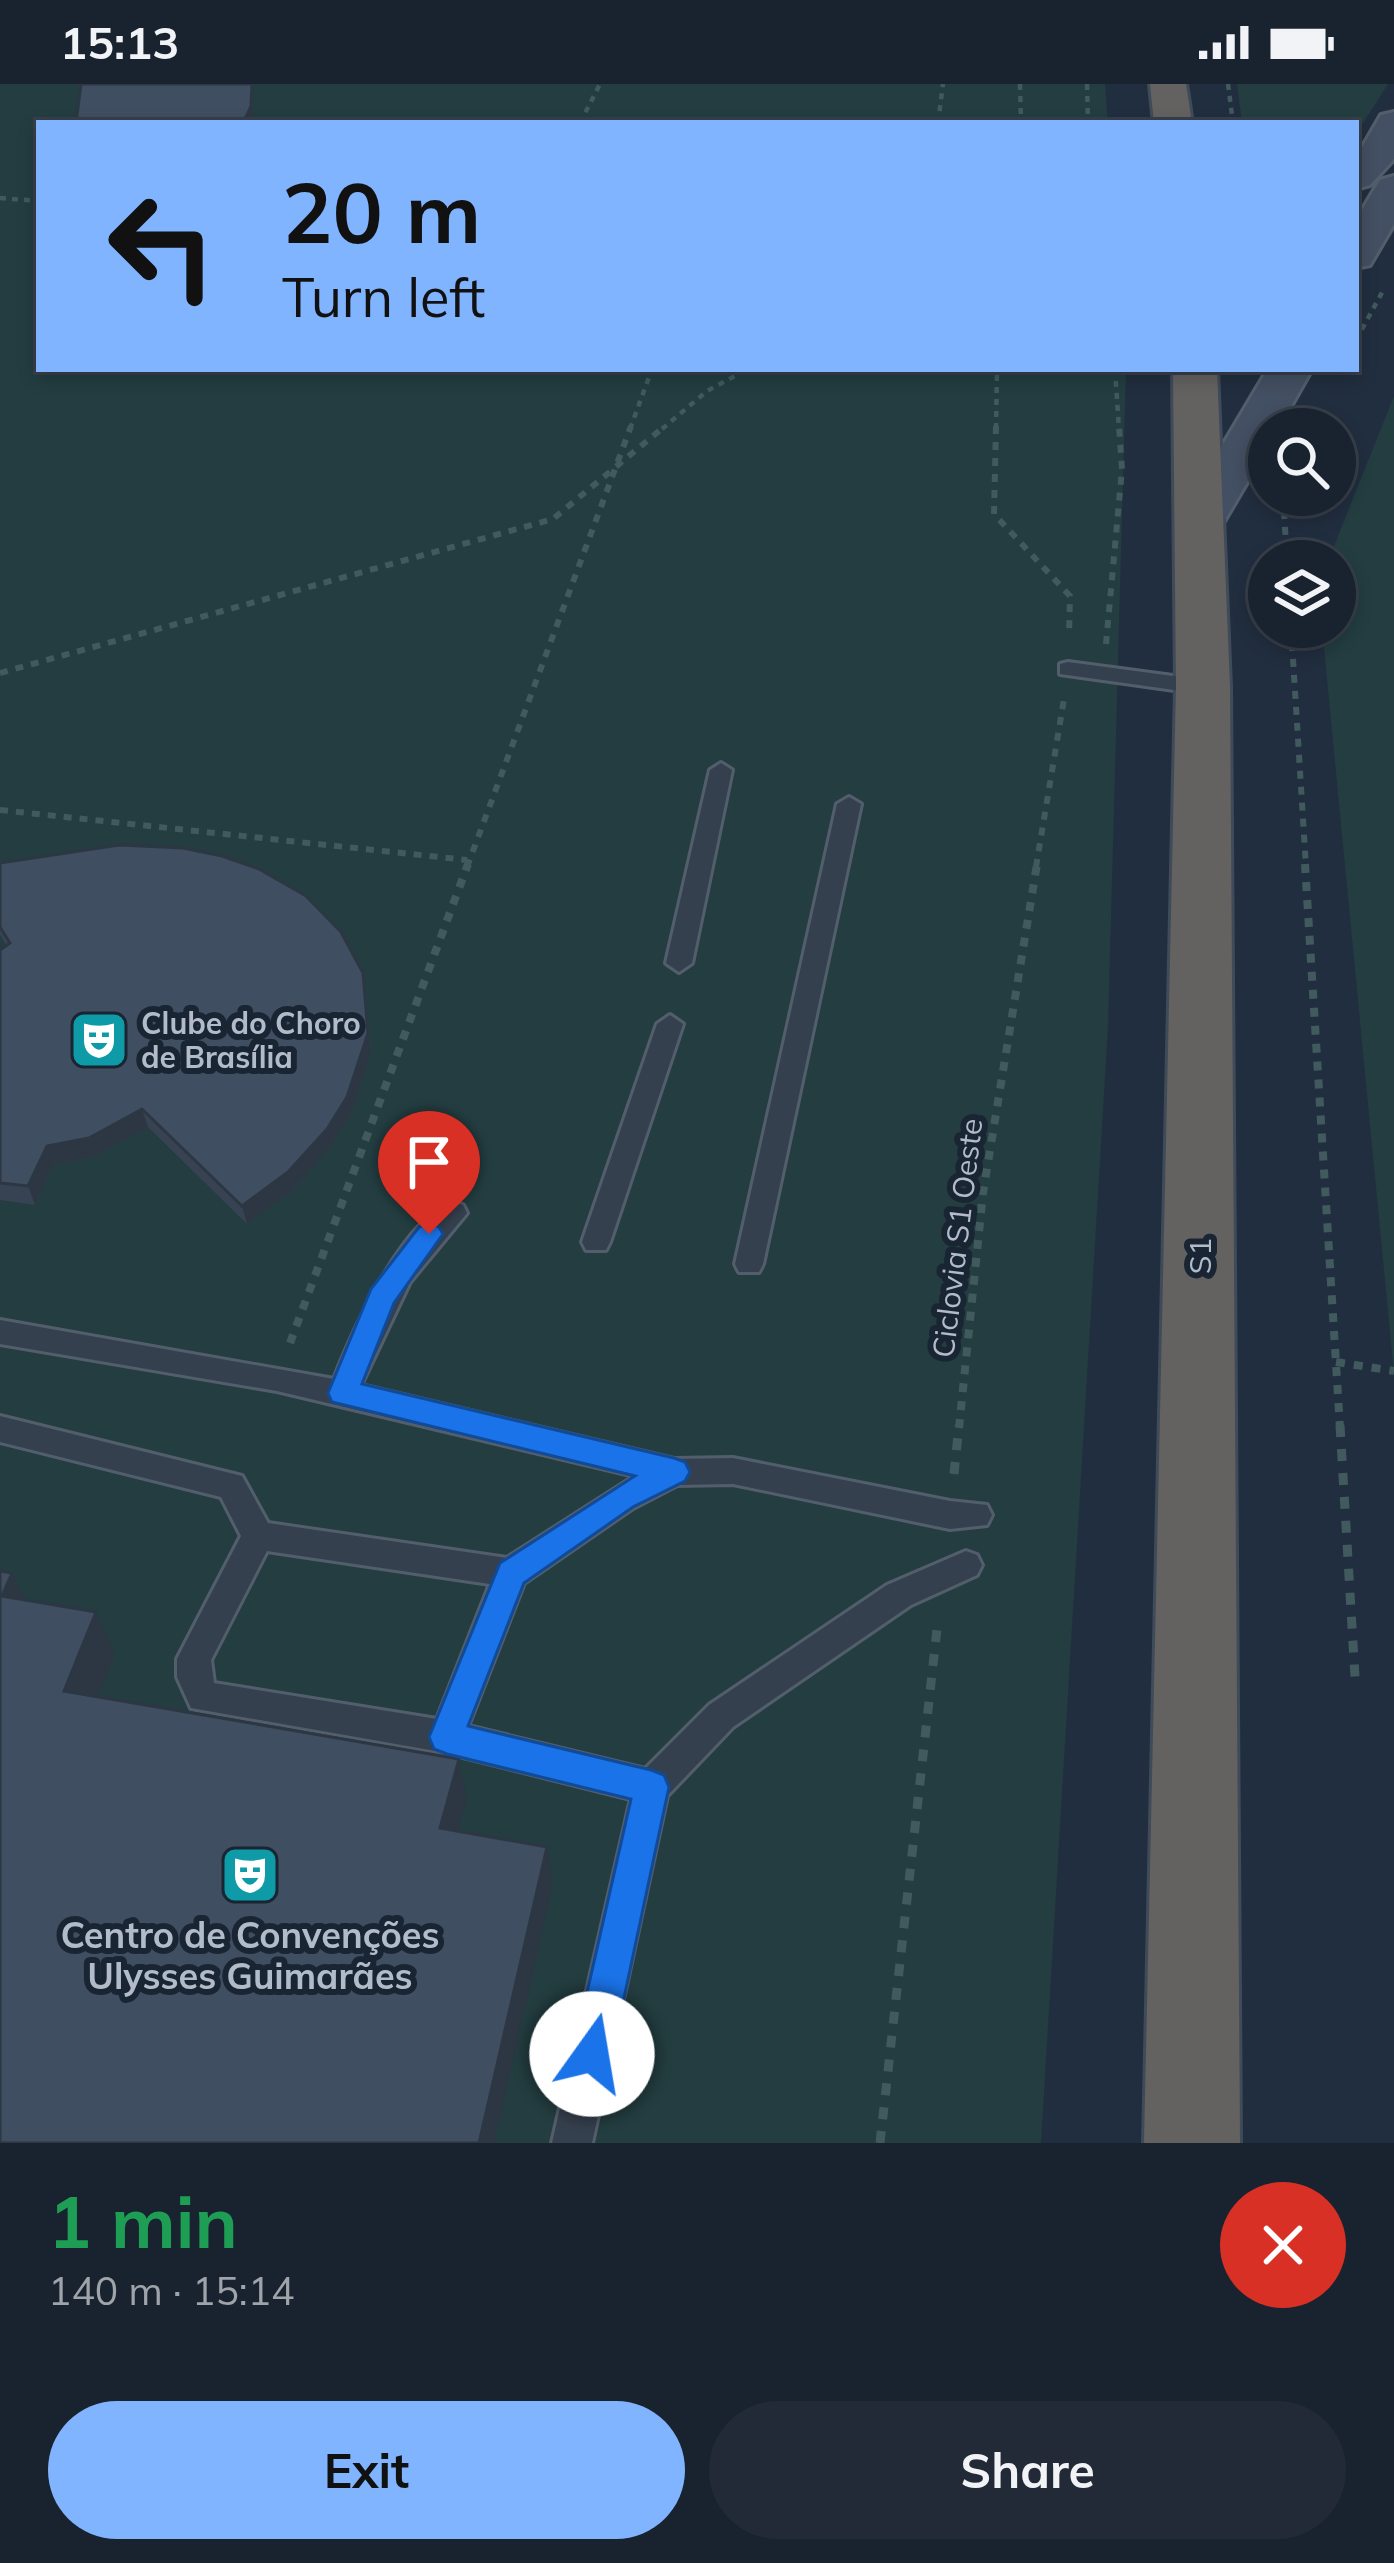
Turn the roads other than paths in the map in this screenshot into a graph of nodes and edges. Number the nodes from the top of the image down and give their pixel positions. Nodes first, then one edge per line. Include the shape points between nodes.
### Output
1 (1168, 84) edge
2 (1173, 120) edge
3 (1394, 123) edge
4 (1359, 175) edge
5 (1394, 188) edge
6 (1359, 251) edge
7 (1195, 372) edge
8 (1288, 372) edge
9 (1199, 525) junction
10 (1068, 670) road end
11 (1203, 687) junction
12 (722, 770) dead end
13 (849, 805) dead end
14 (679, 963) dead end
15 (670, 1024) dead end
16 (453, 1213) dead end
17 (596, 1242) dead end
18 (749, 1264) dead end
19 (0, 1332) edge
20 (343, 1393) junction
21 (0, 1429) edge
22 (674, 1472) junction
23 (963, 1515) road end
24 (258, 1536) junction
25 (954, 1571) road end
26 (511, 1573) junction
27 (447, 1737) junction
28 (651, 1787) junction
29 (572, 2143) edge
30 (1192, 2143) edge

1 - 2 highway
3 - 4 main road
5 - 6 main road
7 - 9 highway, S1
8 - 9 main road
9 - 11 highway, S1
10 - 11 lane
11 - 30 highway, S1
12 - 14 lane
13 - 18 lane
15 - 17 lane
16 - 20 lane via 381,1298
19 - 20 lane
20 - 22 lane
21 - 24 lane via 231,1486
22 - 23 lane via 733,1471
22 - 26 lane
24 - 26 lane
24 - 27 lane via 194,1659 202,1697
25 - 28 lane via 899,1595 721,1716
26 - 27 lane
27 - 28 lane
28 - 29 lane

